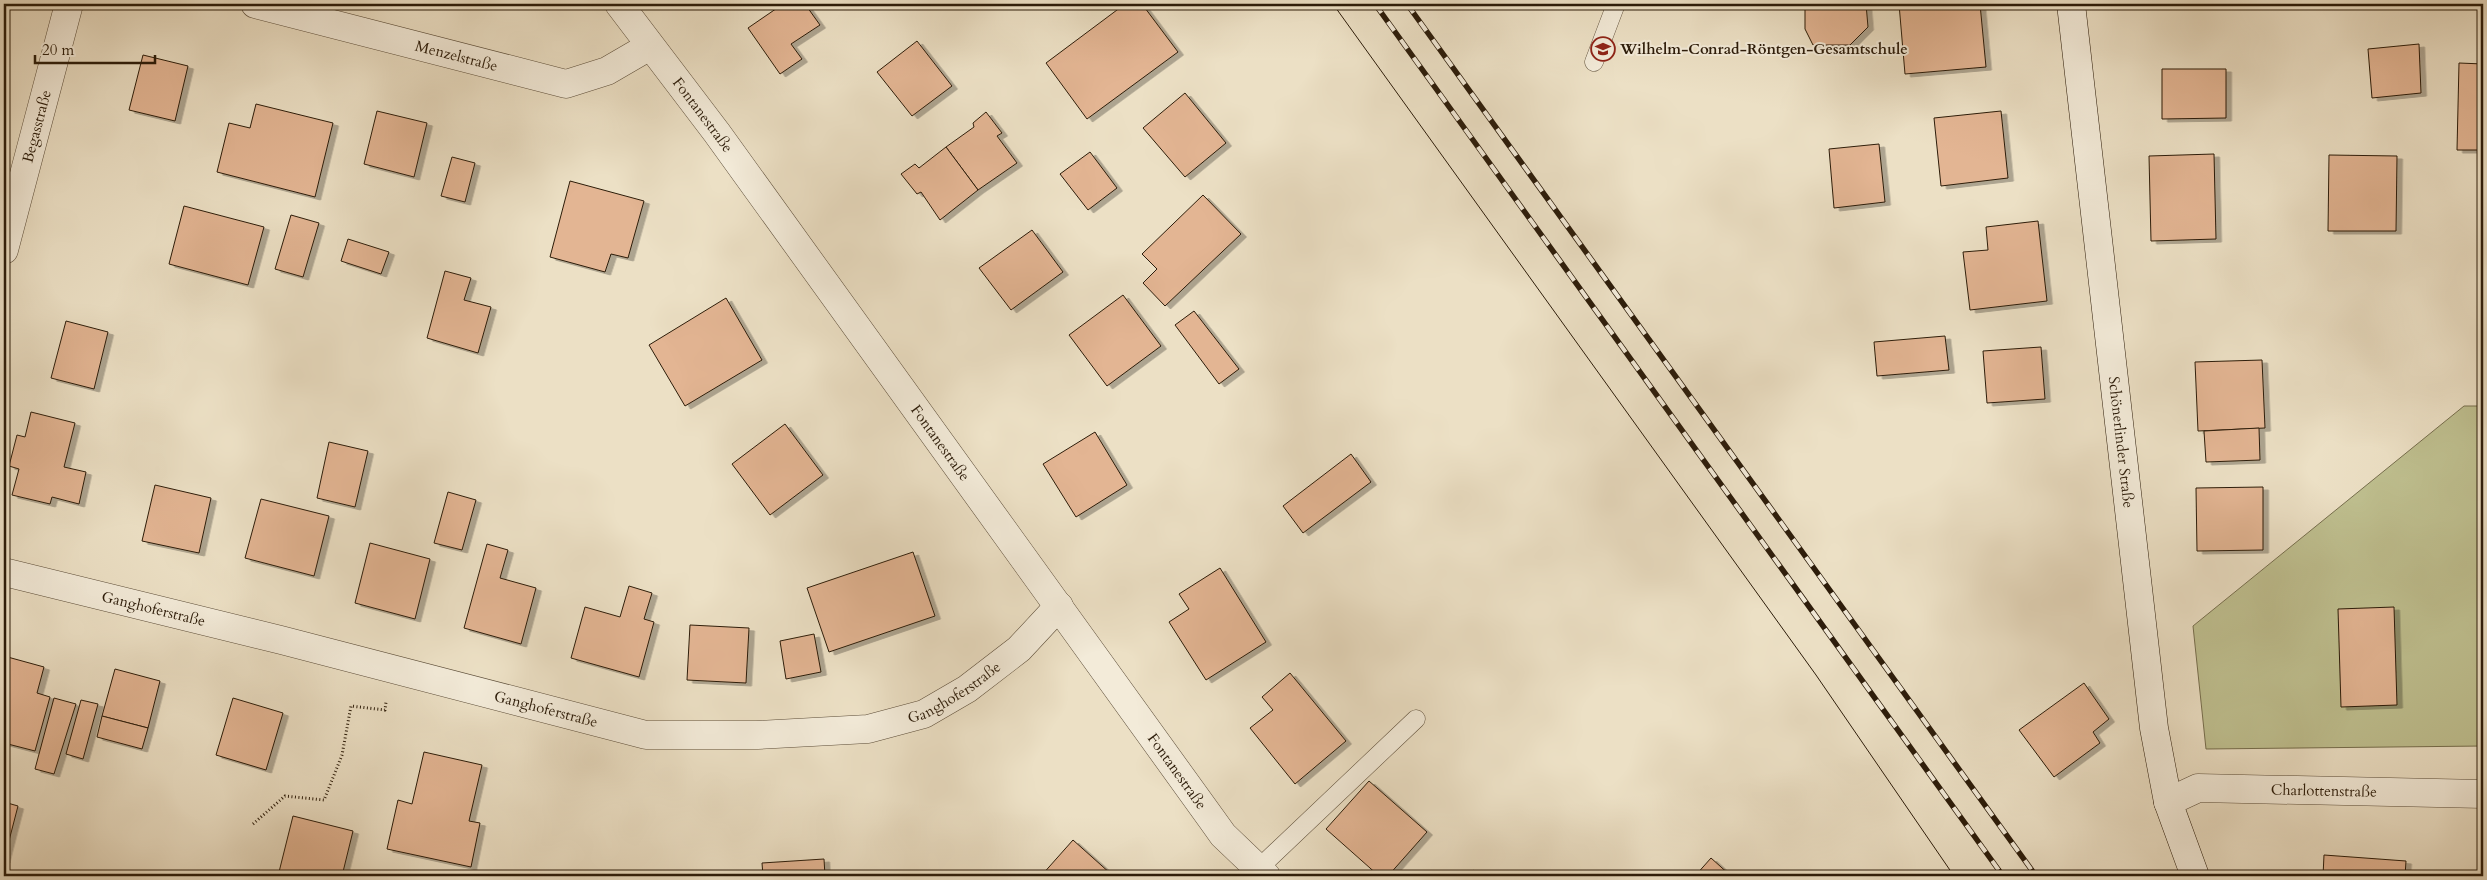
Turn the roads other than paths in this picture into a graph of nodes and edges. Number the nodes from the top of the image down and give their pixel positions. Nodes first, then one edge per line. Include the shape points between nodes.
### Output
1 (69, 4) edge
2 (255, 4) edge
3 (619, 4) edge
4 (1616, 4) edge
5 (2071, 4) edge
6 (650, 46) junction
7 (1594, 62) dead end
8 (4, 250) edge
9 (4, 572) edge
10 (1059, 606) junction
11 (1416, 719) dead end
12 (2483, 794) edge
13 (2168, 802) junction
14 (1262, 872) edge
15 (2195, 876) edge

1 - 8 street, Begasstraße
2 - 6 street, Menzelstraße via 566,84 607,71
3 - 6 street, Fontanestraße
4 - 7 lane
5 - 13 street, Schönerlinder Straße via 2154,728
6 - 10 street, Fontanestraße via 717,133
9 - 10 street, Ganghoferstraße via 646,735 757,735 868,729 924,714 967,689 1020,649
10 - 14 street, Fontanestraße via 1223,835
11 - 14 lane
12 - 13 street, Charlottenstraße via 2198,788
13 - 15 street, Schönerlinder Straße

